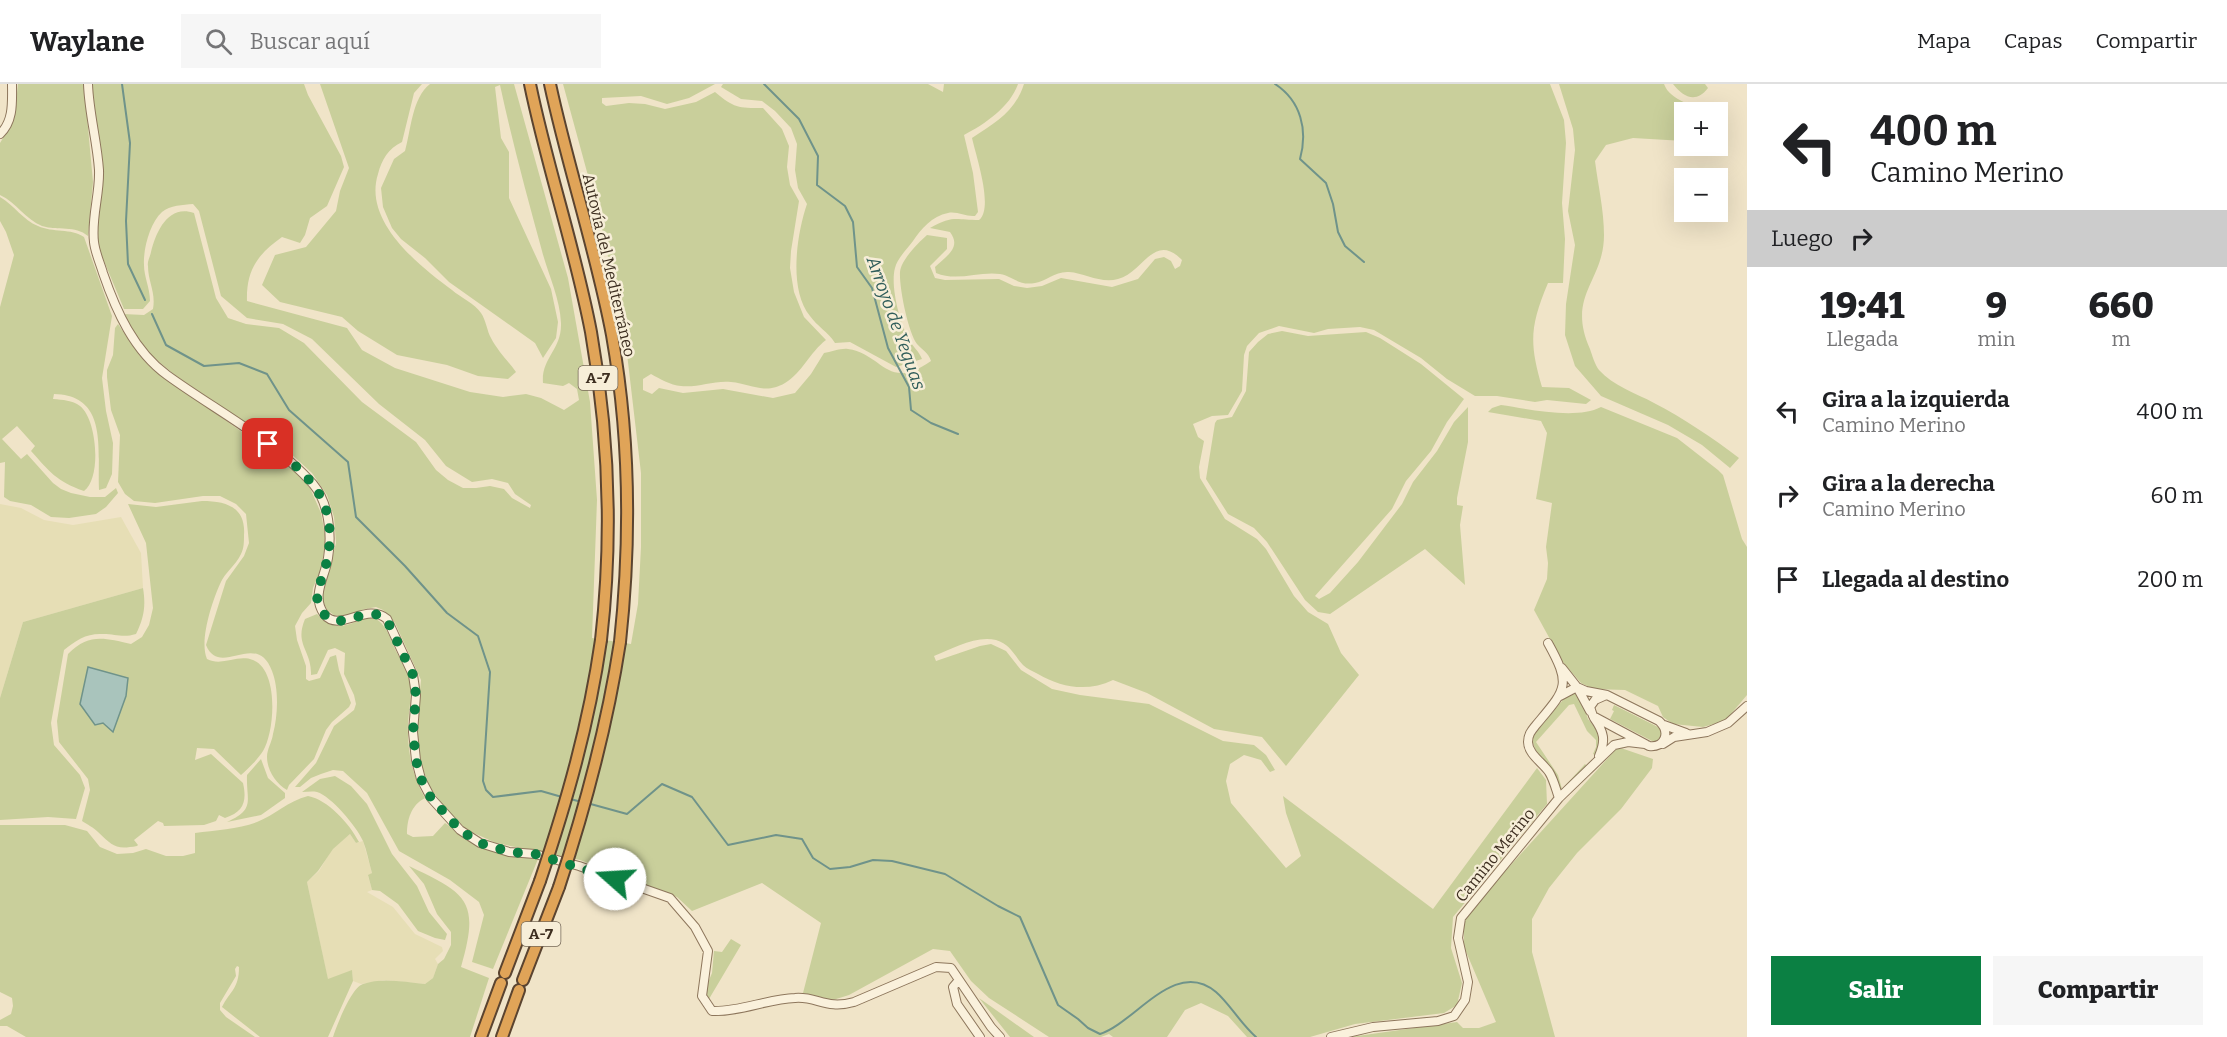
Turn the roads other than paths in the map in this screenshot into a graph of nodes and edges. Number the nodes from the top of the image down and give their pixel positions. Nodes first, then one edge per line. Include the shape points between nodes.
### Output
1 (12, 84) edge
2 (88, 84) edge
3 (530, 84) edge
4 (550, 84) edge
5 (0, 134) edge
6 (1548, 644) dead end
7 (1560, 665) junction
8 (1577, 687) junction
9 (1560, 696) junction
10 (1604, 696) junction
11 (1747, 706) edge
12 (1592, 714) junction
13 (1664, 725) junction
14 (1688, 734) junction
15 (1645, 744) junction
16 (1661, 744) junction
17 (1596, 763) junction
18 (1559, 798) junction
19 (959, 980) junction
20 (481, 1037) edge
21 (502, 1037) edge
22 (980, 1037) edge
23 (1000, 1037) edge
24 (1331, 1037) edge

1 - 5 street via 11,114
2 - 19 street via 99,171 94,245 114,302 134,340 165,373 285,456 314,486 324,505 330,542 318,604 333,620 371,612 387,620 413,675 413,732 421,779 431,798 460,830 480,843 579,866 670,898 695,927 708,951 702,996 712,1011 796,997 840,1006 936,967 951,968
3 - 20 highway, Autovía del Mediterráneo / A-7, bridge via 591,331 608,472 607,571 595,684 579,757 540,881
4 - 21 highway, Autovía del Mediterráneo / A-7, bridge via 597,264 620,385 627,474 625,601 597,762 559,887
6 - 7 street
7 - 8 street
7 - 9 street
8 - 9 street
8 - 10 street
8 - 12 street
9 - 18 street via 1530,732 1528,743 1550,772
10 - 12 street via 1590,707
10 - 13 street
11 - 14 street via 1728,723 1707,732
12 - 15 street
12 - 17 street via 1605,744
13 - 14 street
13 - 16 street via 1665,738
14 - 16 street
15 - 16 street
15 - 17 street via 1614,745
17 - 18 street
18 - 24 street, Camino Merino via 1461,918 1458,938 1468,982 1465,1000 1454,1016
19 - 22 street via 953,987 957,1004
19 - 23 street

